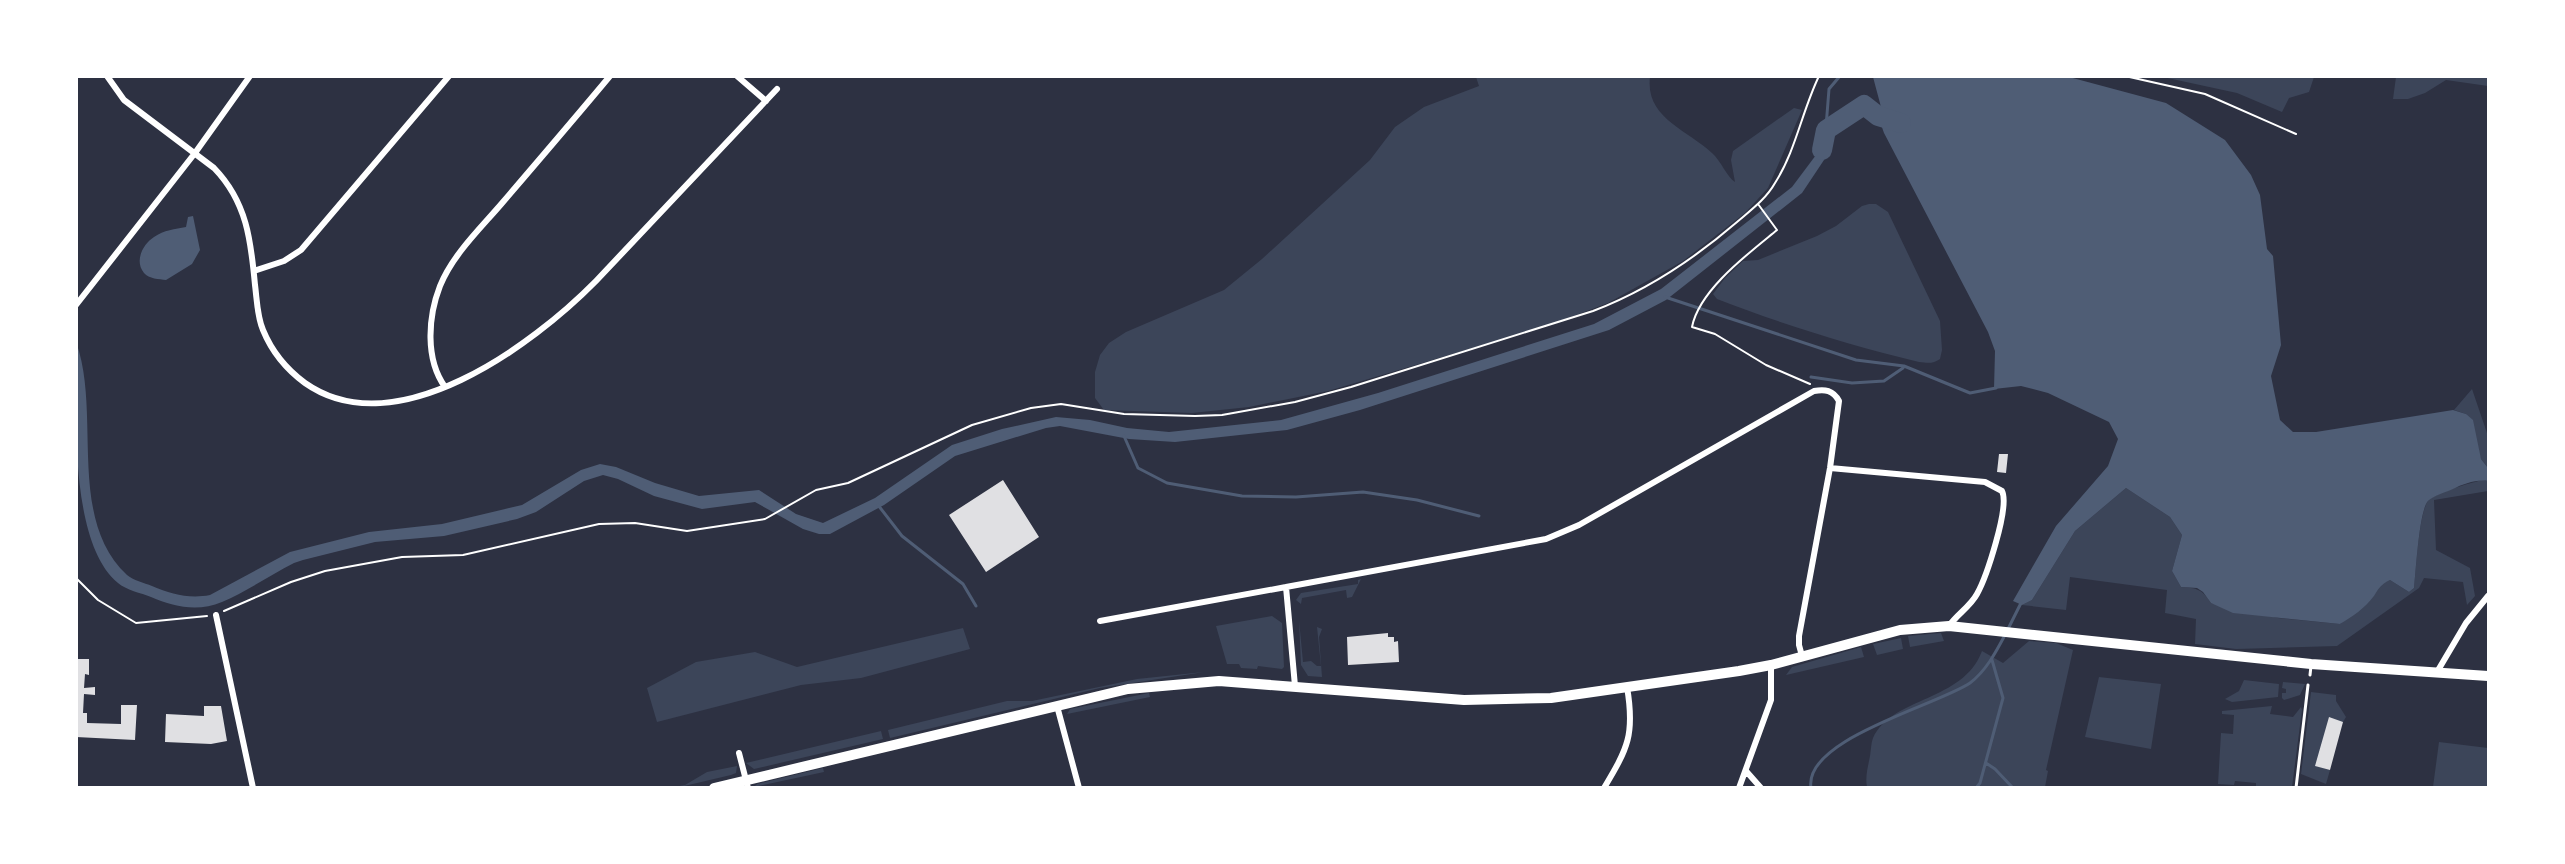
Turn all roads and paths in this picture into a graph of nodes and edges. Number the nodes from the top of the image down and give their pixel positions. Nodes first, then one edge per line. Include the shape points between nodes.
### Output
1 (107, 76) edge
2 (249, 76) edge
3 (449, 76) edge
4 (610, 76) edge
5 (737, 76) edge
6 (1819, 76) edge
7 (2125, 76) edge
8 (777, 89) dead end
9 (766, 101) junction
10 (2296, 134) dead end
11 (195, 153) junction
12 (1759, 206) junction
13 (254, 271) junction
14 (76, 304) edge
15 (446, 387) junction
16 (1812, 388) junction
17 (1830, 468) junction
18 (76, 578) edge
19 (1286, 587) junction
20 (2488, 596) edge
21 (216, 615) junction
22 (1100, 621) dead end
23 (1949, 626) junction
24 (1802, 656) junction
25 (1772, 665) junction
26 (2437, 673) junction
27 (2488, 676) edge
28 (2308, 684) dead end
29 (1295, 686) junction
30 (1627, 687) junction
31 (1057, 706) junction
32 (739, 753) dead end
33 (1746, 771) junction
34 (747, 784) edge
35 (253, 788) edge
36 (714, 788) edge
37 (1079, 788) edge
38 (1604, 788) edge
39 (1739, 788) edge
40 (1761, 788) edge
41 (2296, 788) edge

1 - 11 street via 124,100
2 - 11 street
3 - 13 street via 301,250 284,261
4 - 15 street via 470,242 440,286 431,325 434,365
5 - 9 street
6 - 12 path via 1786,163
7 - 10 path via 2205,94
8 - 9 street
9 - 15 street via 572,305 503,356
11 - 13 street via 227,182 237,197 249,231
11 - 14 street
12 - 16 path via 1777,230 1742,259 1702,303 1692,327 1715,334
12 - 21 path via 1686,263 1612,304 1352,387 1222,415 1124,414 1061,404 1031,408 972,425 848,483 816,490 765,519 687,531 614,522 463,555 402,557 325,571
13 - 15 street via 263,331 285,366 310,386 342,399 383,403
16 - 17 street via 1827,390 1839,401
16 - 19 street via 1579,525 1546,539
17 - 23 street via 1985,482 2002,491 2004,506 1983,581
17 - 24 street via 1799,636
18 - 21 path via 98,600 136,623
19 - 22 street
19 - 29 street
20 - 26 street via 2466,623
21 - 35 street
23 - 24 main road via 1900,630
23 - 26 main road via 2310,670
24 - 25 main road
25 - 30 main road
25 - 33 street via 1771,700
26 - 27 main road
28 - 41 lane
29 - 30 main road via 1464,700 1551,698
29 - 31 main road via 1189,682 1128,689
30 - 38 street via 1632,717 1630,738
31 - 34 main road
31 - 37 street
32 - 34 street
33 - 39 street
33 - 40 street
34 - 36 main road

